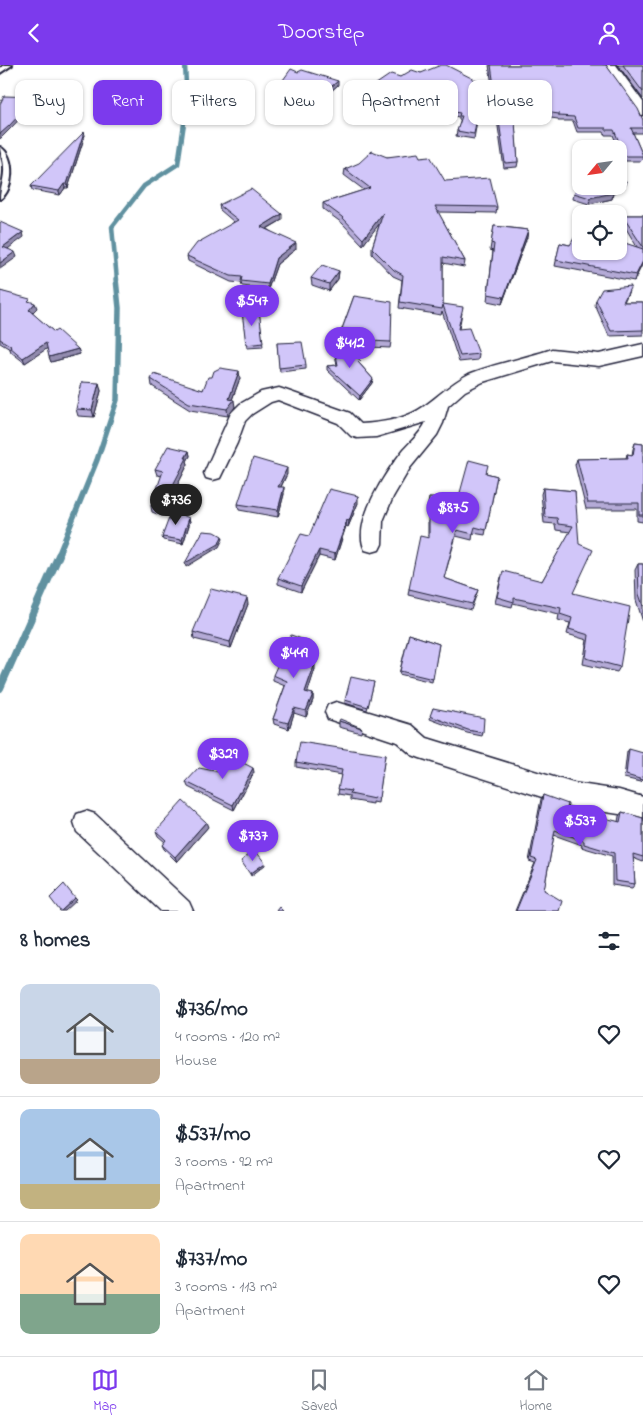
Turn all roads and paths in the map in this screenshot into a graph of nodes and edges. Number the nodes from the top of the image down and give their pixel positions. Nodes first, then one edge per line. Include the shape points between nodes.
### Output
1 (9, 65) edge
2 (610, 65) edge
3 (0, 71) edge
4 (643, 111) edge
5 (0, 149) edge
6 (0, 197) edge
7 (643, 350) edge
8 (440, 402) junction
9 (214, 473) dead end
10 (372, 544) dead end
11 (336, 711) dead end
12 (643, 809) edge
13 (86, 823) dead end
14 (180, 911) edge

1 - 3 lane
2 - 4 street
5 - 6 lane via 8,161
7 - 8 street via 599,360 552,355 477,378
8 - 9 street via 415,420 376,430 357,431 344,417 279,394 266,396 237,418
8 - 10 street via 437,421 431,432 404,463 376,513
11 - 12 street via 404,733 420,747 573,795
13 - 14 street

